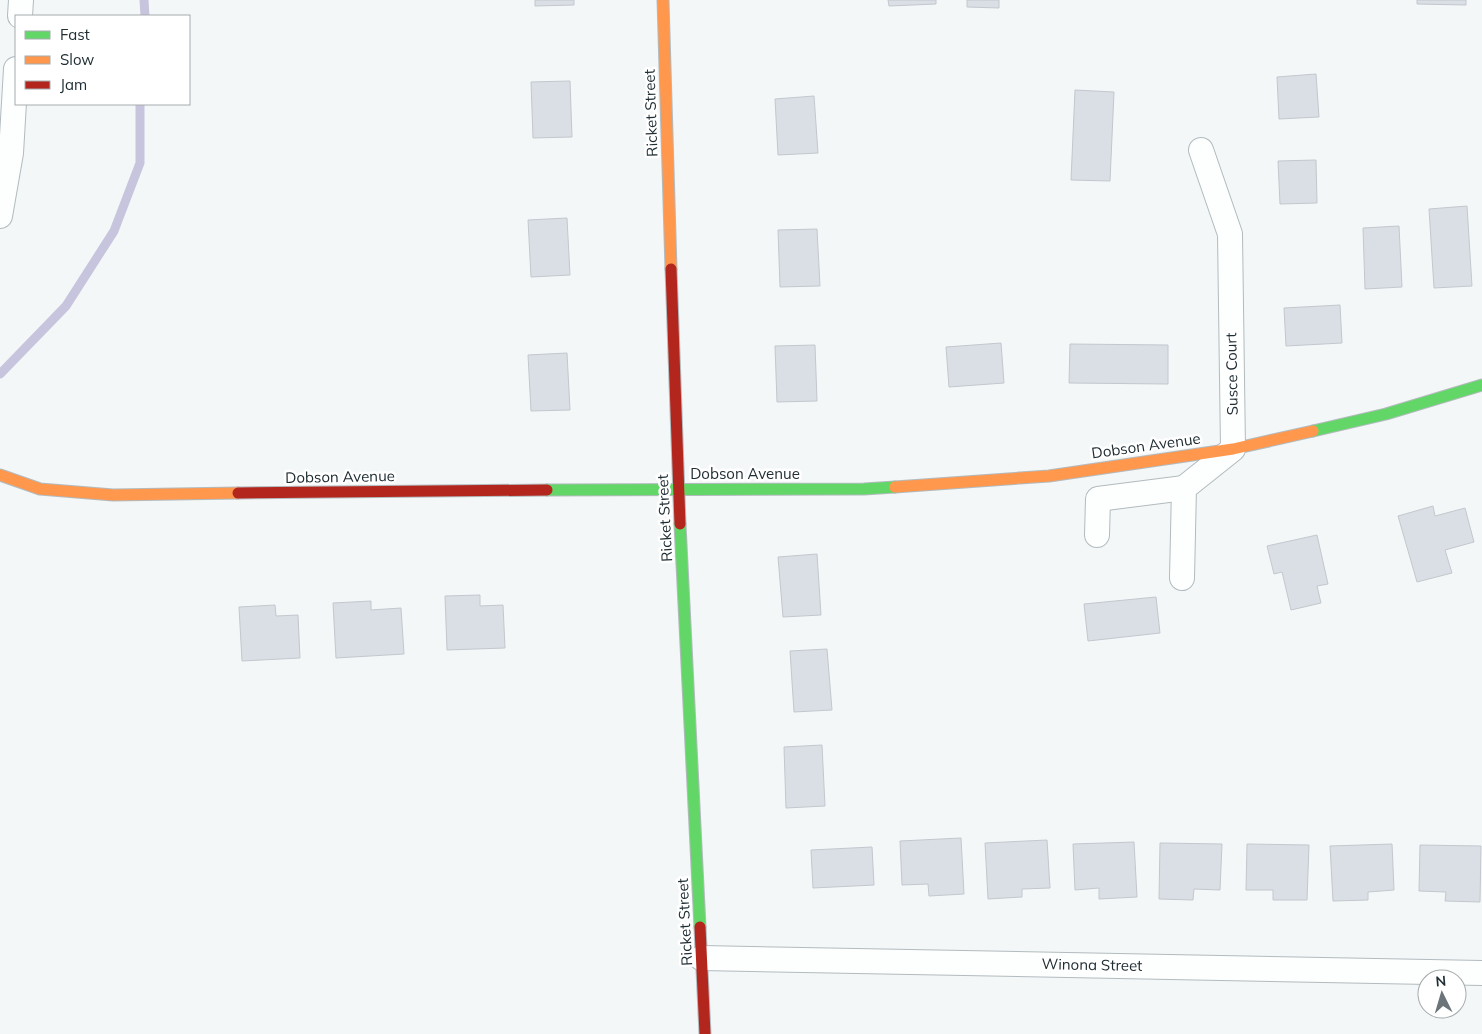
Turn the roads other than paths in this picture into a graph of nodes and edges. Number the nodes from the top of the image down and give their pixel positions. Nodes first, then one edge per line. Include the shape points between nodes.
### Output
1 (21, 0) edge
2 (663, 0) edge
3 (20, 15) edge
4 (15, 86) edge
5 (1201, 150) dead end
6 (0, 216) edge
7 (1482, 385) edge
8 (1234, 449) junction
9 (0, 475) edge
10 (678, 488) junction
11 (1184, 488) junction
12 (1097, 535) dead end
13 (1182, 578) dead end
14 (701, 958) junction
15 (1482, 973) edge
16 (705, 1034) edge

1 - 3 street
2 - 10 street, Ricket Street
4 - 6 street via 11,153
5 - 8 street, Susce Court via 1230,234
7 - 8 street, Dobson Avenue via 1386,414
8 - 10 street, Dobson Avenue via 1049,476 864,489
8 - 11 street
9 - 10 street, Dobson Avenue via 40,489 113,495
10 - 14 street, Ricket Street
11 - 12 street via 1098,499
11 - 13 street
14 - 15 street, Winona Street
14 - 16 street, Ricket Street

